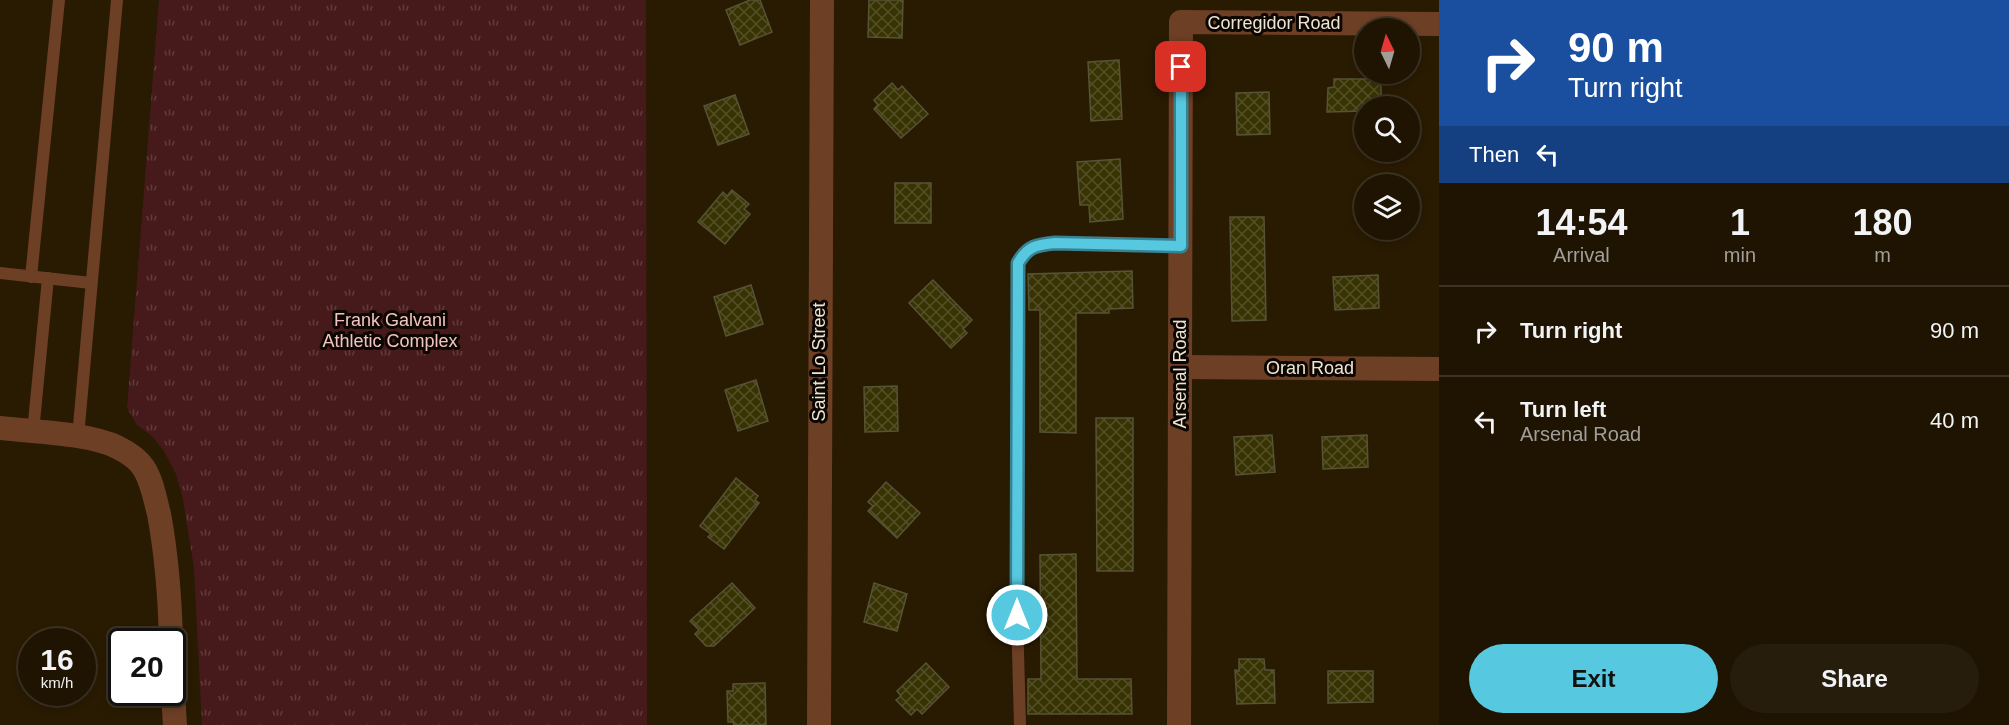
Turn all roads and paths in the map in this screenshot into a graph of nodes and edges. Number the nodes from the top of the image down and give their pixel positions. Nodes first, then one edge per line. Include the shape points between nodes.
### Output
1 (58, 0) edge
2 (117, 0) edge
3 (822, 0) edge
4 (1181, 22) joint
5 (1439, 24) edge
6 (1181, 246) junction
7 (0, 273) edge
8 (31, 276) junction
9 (48, 278) junction
10 (91, 283) junction
11 (1180, 367) junction
12 (1439, 369) edge
13 (0, 429) edge
14 (33, 432) junction
15 (78, 437) junction
16 (170, 628) edge
17 (174, 706) edge
18 (175, 725) edge
19 (819, 725) edge
20 (1020, 725) edge
21 (1179, 725) edge

1 - 8 lane
2 - 10 lane
3 - 19 street, Saint Lo Street
4 - 5 street, Corregidor Road
4 - 6 street, Arsenal Road
6 - 11 street, Arsenal Road
6 - 20 lane via 1055,243 1025,251 1018,263
7 - 8 lane
8 - 9 lane
9 - 10 lane
9 - 14 lane
10 - 15 lane
11 - 12 street, Oran Road
11 - 21 street, Arsenal Road
13 - 14 street
14 - 15 street
15 - 16 street via 116,447 143,467 163,536
17 - 18 street

